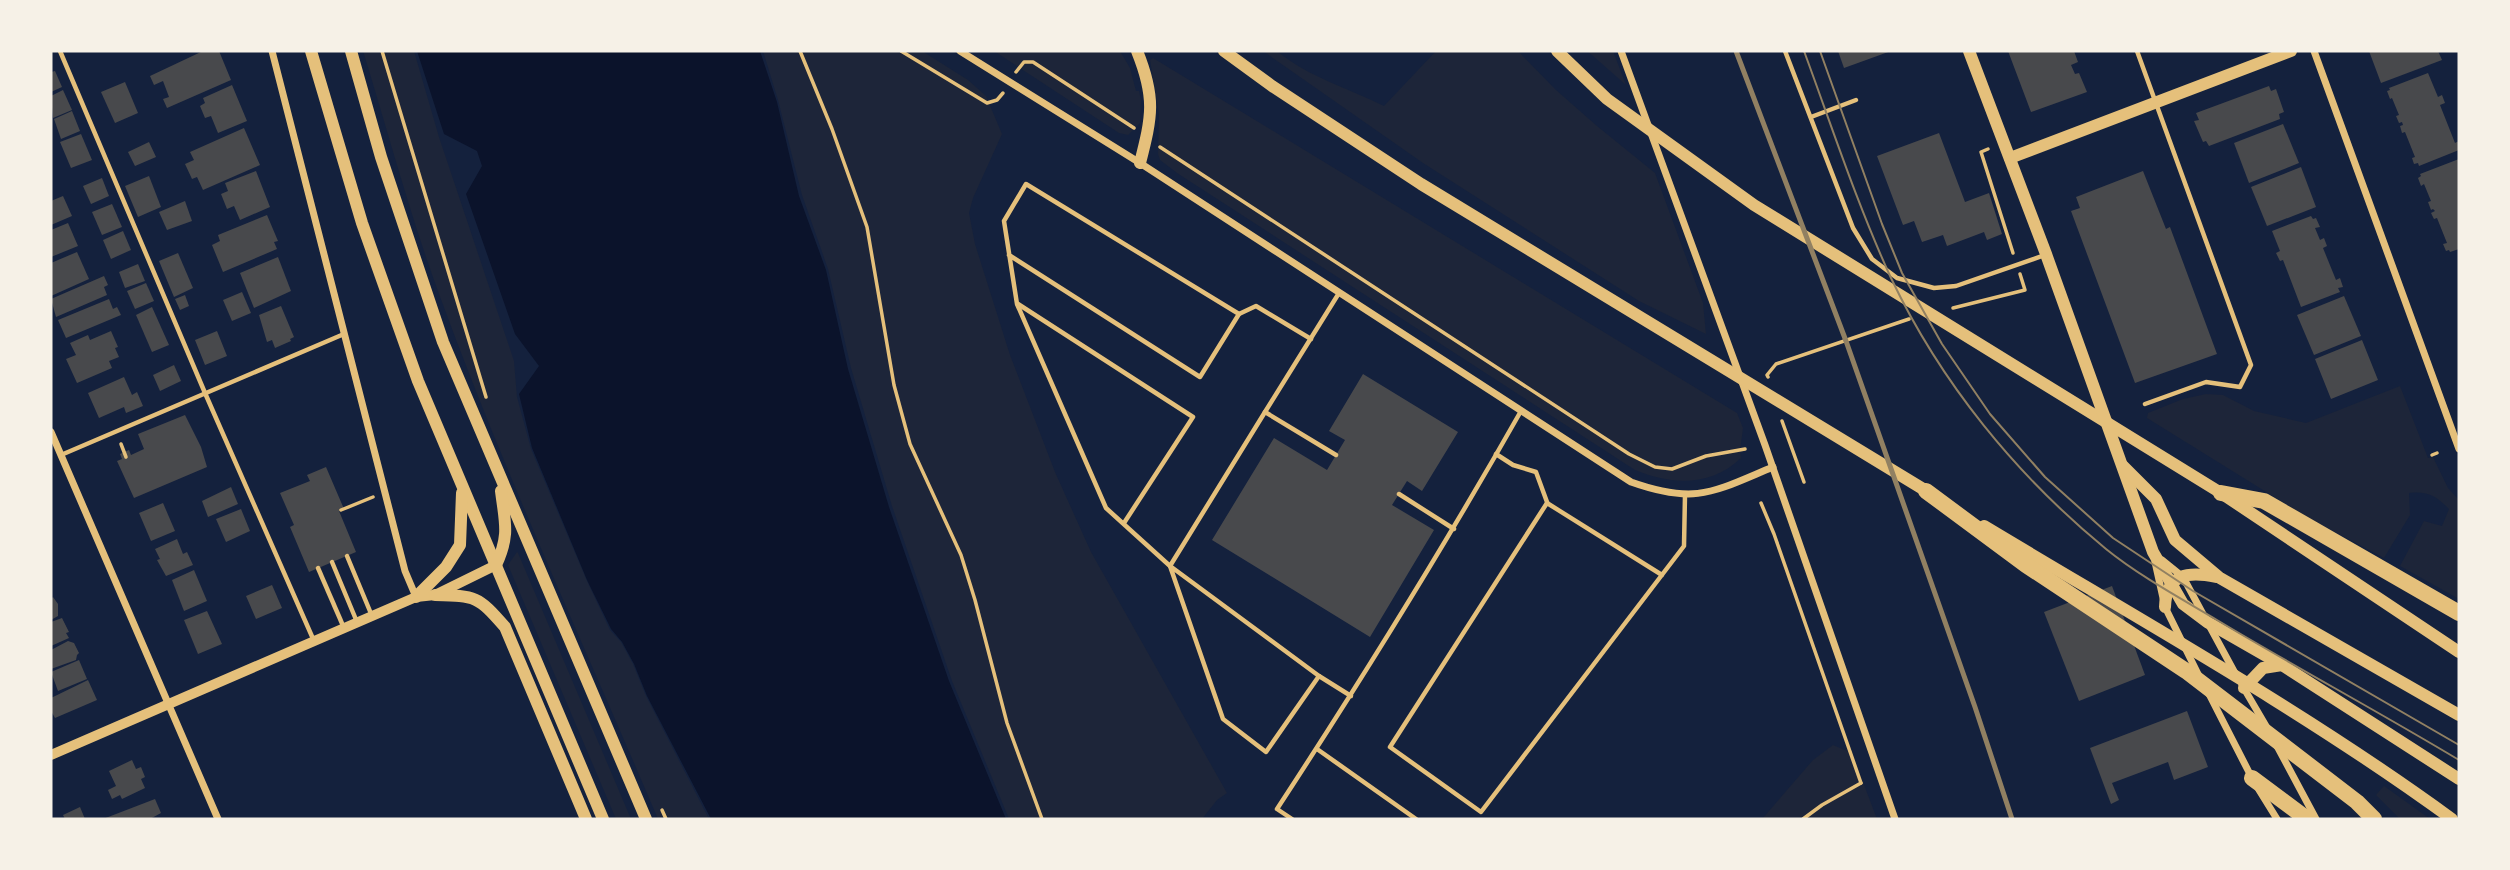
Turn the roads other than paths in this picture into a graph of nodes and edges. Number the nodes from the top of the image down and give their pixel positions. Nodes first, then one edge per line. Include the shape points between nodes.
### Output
1 (60, 51) edge
2 (272, 51) edge
3 (311, 51) edge
4 (351, 51) edge
5 (960, 51) edge
6 (1137, 51) edge
7 (1224, 51) edge
8 (1557, 51) edge
9 (1622, 51) edge
10 (1785, 51) edge
11 (1969, 51) edge
12 (2137, 51) edge
13 (2291, 51) edge
14 (2314, 51) edge
15 (1856, 100) dead end
16 (2155, 103) junction
17 (1811, 117) junction
18 (2010, 158) junction
19 (1140, 163) junction
20 (2046, 254) junction
21 (1009, 255) junction
22 (1339, 293) junction
23 (1017, 304) junction
24 (1239, 313) junction
25 (344, 334) junction
26 (1311, 339) junction
27 (205, 393) junction
28 (2145, 404) dead end
29 (1521, 410) junction
30 (1265, 412) junction
31 (51, 432) edge
32 (2459, 449) edge
33 (1496, 454) junction
34 (61, 455) junction
35 (1336, 455) dead end
36 (2120, 463) junction
37 (1773, 467) junction
38 (499, 474) junction
39 (462, 485) junction
40 (1926, 491) junction
41 (1399, 494) dead end
42 (2221, 494) junction
43 (1685, 495) junction
44 (1547, 503) junction
45 (1123, 523) junction
46 (1454, 528) junction
47 (2153, 552) junction
48 (347, 556) dead end
49 (332, 562) dead end
50 (496, 565) junction
51 (1170, 566) junction
52 (318, 568) dead end
53 (1662, 575) junction
54 (2183, 577) junction
55 (2220, 578) junction
56 (2170, 585) junction
57 (435, 595) junction
58 (416, 597) junction
59 (2165, 607) junction
60 (2459, 613) edge
61 (372, 616) junction
62 (357, 622) junction
63 (2207, 622) junction
64 (344, 628) junction
65 (314, 641) junction
66 (2459, 652) edge
67 (2282, 665) junction
68 (1319, 676) junction
69 (2244, 688) junction
70 (1351, 696) junction
71 (169, 705) junction
72 (2459, 715) edge
73 (1317, 749) junction
74 (51, 755) edge
75 (2252, 778) junction
76 (2459, 779) edge
77 (218, 819) edge
78 (586, 819) edge
79 (603, 819) edge
80 (646, 819) edge
81 (1292, 819) edge
82 (1416, 819) edge
83 (1895, 819) edge
84 (2277, 819) edge
85 (2306, 819) edge
86 (2316, 819) edge
87 (2374, 819) edge
88 (2452, 819) edge

1 - 27 lane
2 - 25 street
3 - 39 main road via 418,382
4 - 38 main road via 443,342
5 - 19 street
6 - 19 main road via 1148,78 1152,116
7 - 40 main road via 1421,184
8 - 42 main road via 1606,99 1754,205
9 - 37 street
10 - 17 lane
11 - 18 main road
12 - 16 lane
13 - 16 main road
14 - 32 street
15 - 17 lane
16 - 18 main road
16 - 28 lane via 2250,365 2240,387 2206,382
17 - 20 lane via 1853,228 1872,259 1897,278 1934,288 1956,286
18 - 20 main road
19 - 22 street
20 - 36 main road
21 - 23 lane
21 - 24 lane via 1200,377
21 - 24 lane via 1004,221 1026,184
22 - 26 lane
22 - 29 street
23 - 45 lane via 1106,508
23 - 45 lane via 1193,417
24 - 26 lane via 1256,306
25 - 27 lane
25 - 58 street via 405,571
26 - 30 lane
27 - 34 lane
27 - 65 lane
29 - 33 lane
29 - 43 street via 1631,482
30 - 35 lane
30 - 51 lane
31 - 34 street
33 - 44 lane via 1536,472
33 - 46 lane
34 - 71 street
36 - 47 main road
36 - 55 main road via 2156,499 2175,540
37 - 43 street via 1717,491
37 - 83 street
38 - 50 main road via 507,536
38 - 80 main road
39 - 50 main road
39 - 58 main road via 460,545 446,567
40 - 87 highway via 2026,565 2186,671
40 - 88 main road via 2269,698
41 - 46 lane
42 - 60 highway via 2264,501
42 - 66 main road
43 - 53 lane via 1684,546
44 - 53 lane
44 - 53 lane via 1390,747 1481,812
45 - 51 lane
46 - 70 lane
47 - 54 street
47 - 56 main road
47 - 59 street
48 - 61 lane
49 - 62 lane
50 - 57 street
50 - 79 main road
51 - 68 lane
51 - 68 lane via 1223,719 1266,752
52 - 64 lane
54 - 55 main road
54 - 56 main road
54 - 63 street
55 - 72 main road
56 - 59 main road
56 - 63 main road via 2183,604
57 - 58 street
57 - 78 main road via 483,602 505,627
58 - 61 street
59 - 75 street
61 - 62 street
62 - 64 street
63 - 67 main road
63 - 69 street
64 - 65 street
65 - 71 street
67 - 69 main road via 2263,667
67 - 76 main road
68 - 70 lane
69 - 86 street
70 - 73 lane
71 - 74 street
71 - 77 street
73 - 81 lane via 1277,809
73 - 82 lane
75 - 84 street
75 - 85 highway

